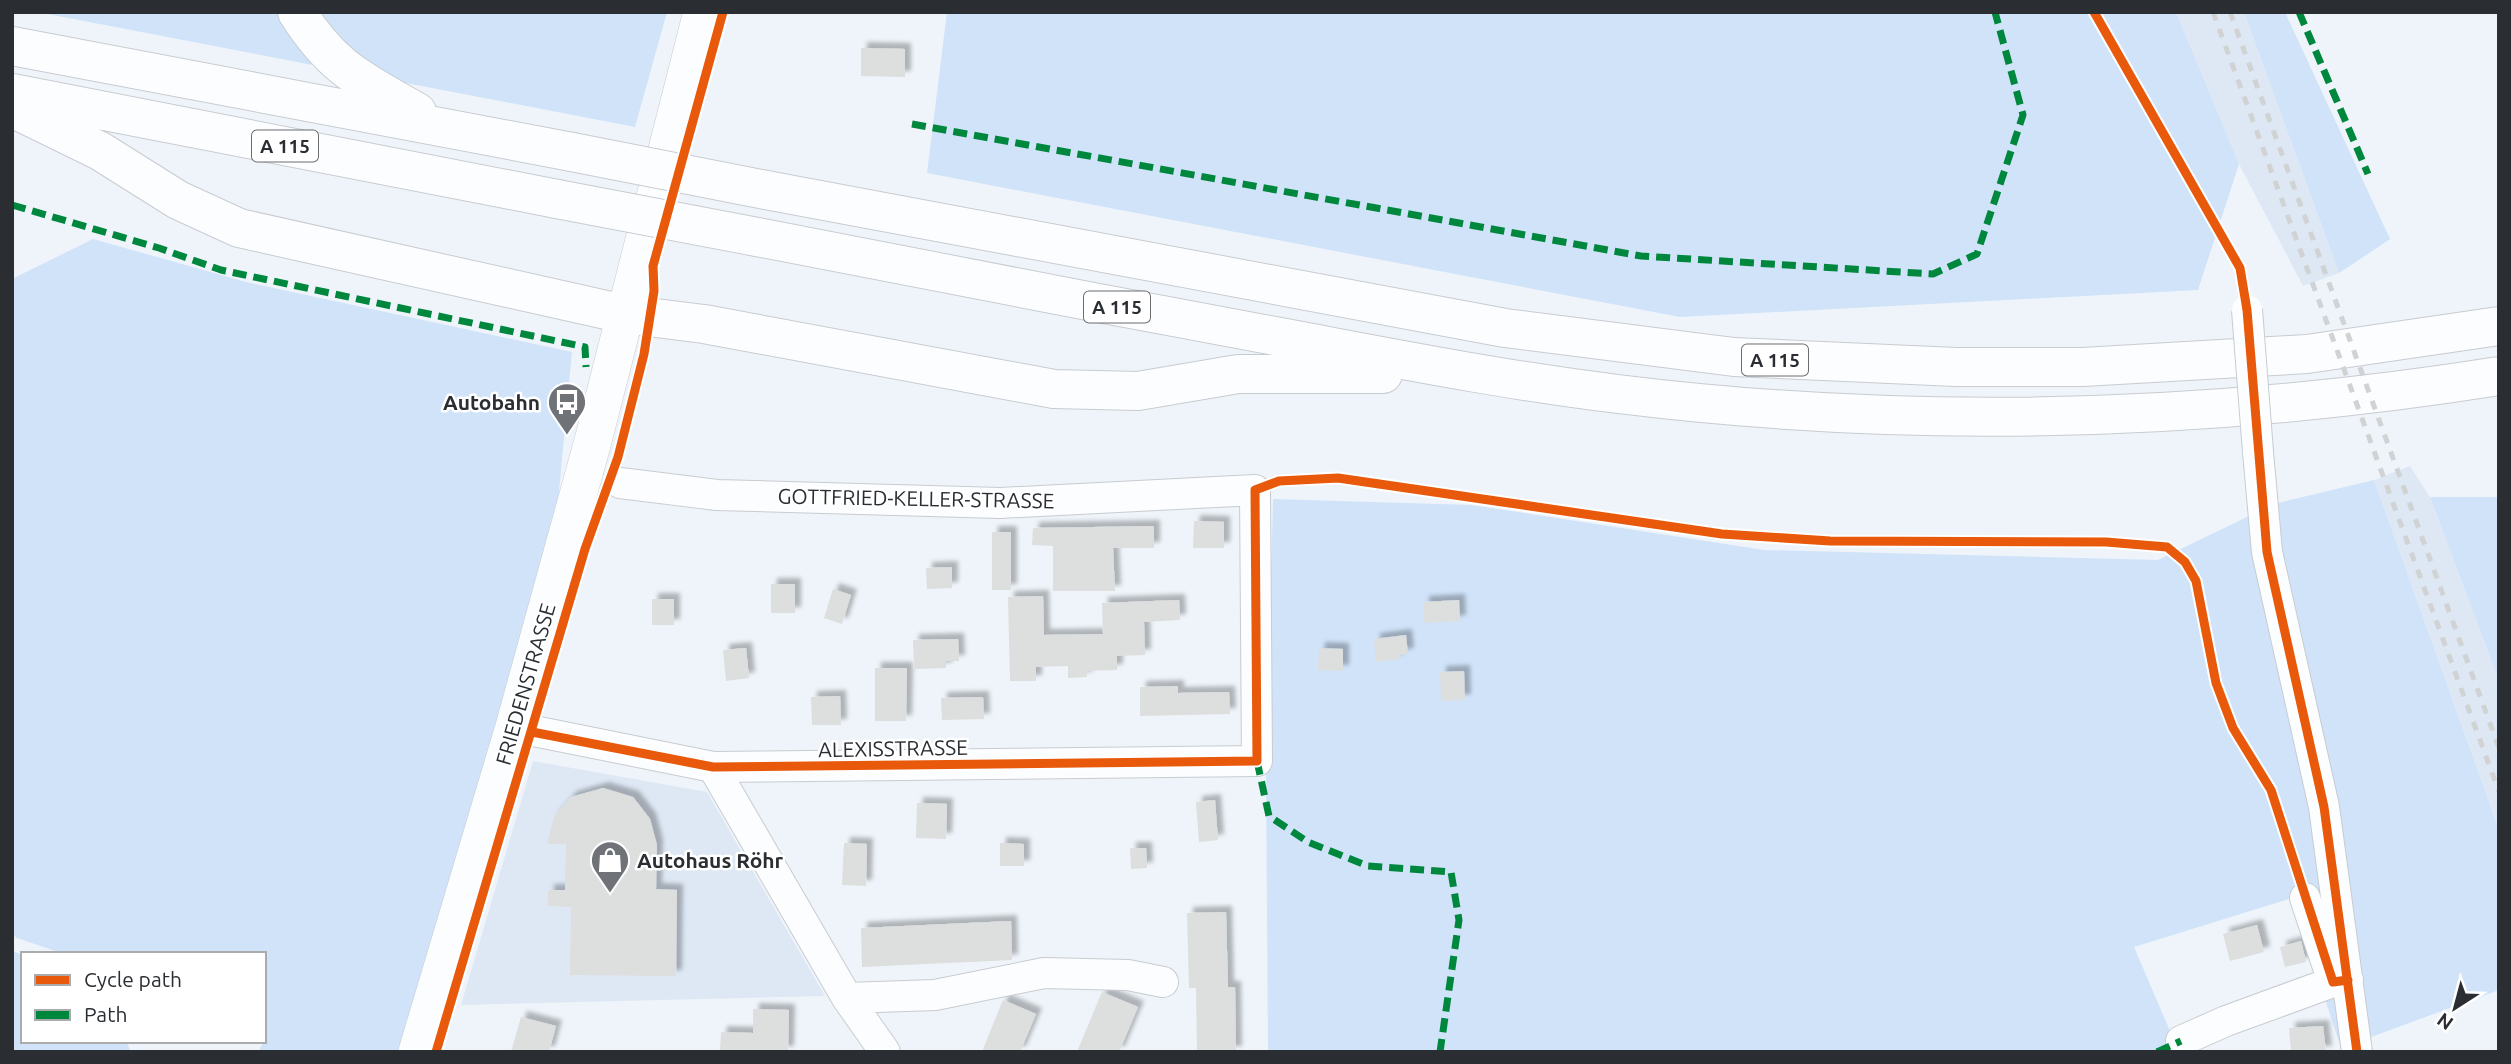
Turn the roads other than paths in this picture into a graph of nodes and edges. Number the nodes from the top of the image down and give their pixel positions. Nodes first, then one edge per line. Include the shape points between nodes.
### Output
1 (297, 12) edge
2 (702, 12) edge
3 (12, 46) edge
4 (12, 93) edge
5 (12, 108) edge
6 (447, 128) junction
7 (2247, 310) dead end
8 (624, 314) junction
9 (2499, 326) edge
10 (1478, 373) junction
11 (2499, 376) edge
12 (620, 483) dead end
13 (514, 727) junction
14 (1257, 761) joint
15 (713, 767) junction
16 (2305, 898) dead end
17 (2340, 981) junction
18 (1163, 982) dead end
19 (847, 998) junction
20 (2181, 1041) dead end
21 (417, 1052) edge
22 (885, 1052) edge
23 (2357, 1052) edge

1 - 6 highway via 326,54 349,73
2 - 8 main road, FRIEDENSTRASSE
3 - 6 highway, A 115
4 - 10 highway, A 115, bridge
5 - 8 highway via 100,151 178,200 239,228
6 - 9 highway, A 115, bridge via 1505,328 1734,357 1956,367 2083,366 2306,354
7 - 17 street, bridge via 2267,552 2324,807
8 - 10 highway via 704,324 1054,389 1138,391 1238,374
8 - 13 main road, FRIEDENSTRASSE
10 - 11 highway, A 115 via 1737,406 2007,419 2205,409
12 - 14 street, GOTTFRIED-KELLER-STRASSE via 717,495 1000,503 1255,490
13 - 15 street, ALEXISSTRASSE
13 - 21 main road, FRIEDENSTRASSE
14 - 15 street, ALEXISSTRASSE
15 - 19 street
16 - 17 street
17 - 20 street
17 - 23 street
18 - 19 street via 1128,975 1044,974 935,995
19 - 22 street

